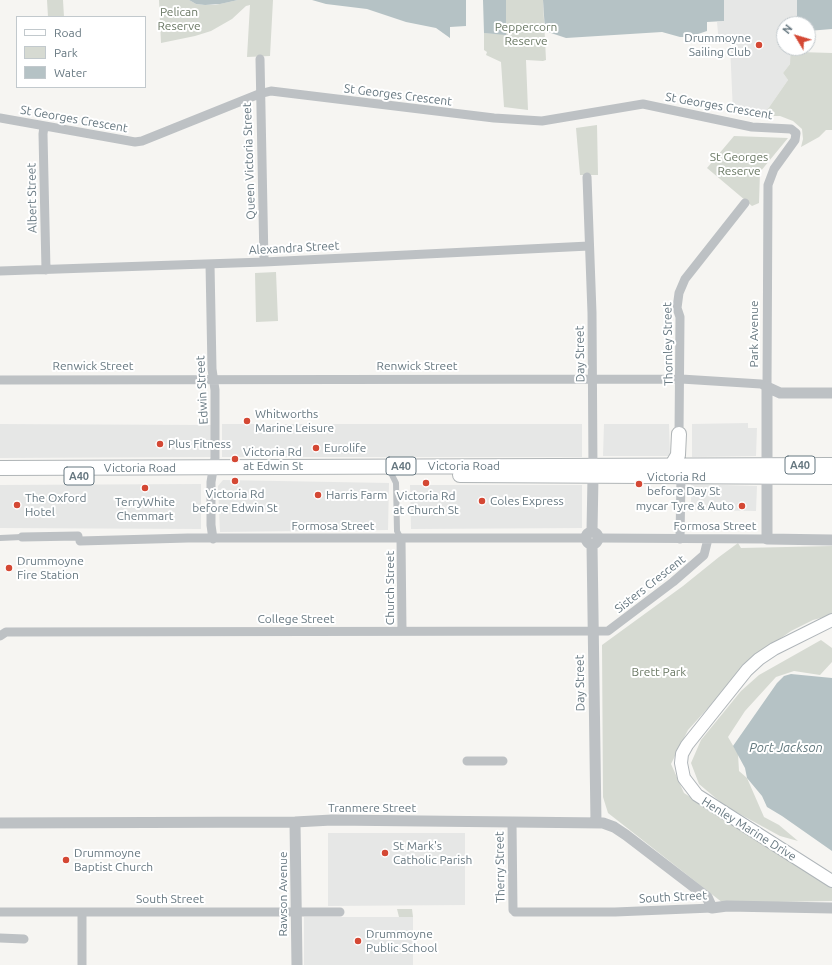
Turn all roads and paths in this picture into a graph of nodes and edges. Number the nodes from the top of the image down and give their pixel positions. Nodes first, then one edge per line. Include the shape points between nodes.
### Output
1 (260, 59) dead end
2 (259, 94) junction
3 (0, 118) edge
4 (44, 126) junction
5 (797, 138) joint
6 (587, 177) dead end
7 (745, 203) dead end
8 (589, 246) junction
9 (264, 262) junction
10 (210, 264) junction
11 (46, 270) junction
12 (0, 271) edge
13 (593, 378) junction
14 (213, 379) junction
15 (681, 379) junction
16 (0, 380) edge
17 (767, 388) junction
18 (832, 393) edge
19 (680, 434) joint
20 (832, 465) edge
21 (671, 466) junction
22 (0, 468) edge
23 (212, 471) junction
24 (593, 471) junction
25 (768, 471) junction
26 (392, 475) junction
27 (0, 477) edge
28 (681, 477) junction
29 (832, 477) edge
30 (22, 537) joint
31 (0, 538) edge
32 (592, 538) junction
33 (708, 538) junction
34 (213, 539) junction
35 (401, 539) junction
36 (680, 539) junction
37 (767, 539) junction
38 (832, 540) edge
39 (832, 620) edge
40 (402, 631) junction
41 (593, 632) junction
42 (3, 634) edge
43 (468, 761) dead end
44 (503, 761) dead end
45 (295, 822) junction
46 (596, 822) junction
47 (0, 823) edge
48 (512, 823) junction
49 (832, 881) edge
50 (712, 908) junction
51 (832, 908) edge
52 (514, 911) joint
53 (0, 912) edge
54 (296, 912) junction
55 (340, 912) dead end
56 (82, 913) junction
57 (0, 938) edge
58 (24, 939) dead end
59 (82, 965) edge
60 (297, 965) edge

1 - 2 street, Queen Victoria Street
2 - 4 street, St Georges Crescent via 142,141 135,142
2 - 5 street, St Georges Crescent via 271,92 494,118 542,121 643,104 752,127 790,129 796,133
2 - 9 street, Queen Victoria Street
3 - 4 street, St Georges Crescent
4 - 11 street, Albert Street via 42,134
5 - 17 street, Park Avenue via 774,169 768,185
6 - 8 street, Day Street
7 - 15 street, Thornley Street via 685,280 679,293 677,308 680,317
8 - 9 street, Alexandra Street
8 - 13 street, Day Street
9 - 10 street, Alexandra Street
10 - 11 street, Alexandra Street
10 - 14 street, Edwin Street
11 - 12 street, Alexandra Street
13 - 14 street, Renwick Street
13 - 15 street, Renwick Street
13 - 24 street, Day Street
14 - 16 street, Renwick Street
14 - 23 street, Edwin Street via 216,456
15 - 17 street, Renwick Street via 761,384
15 - 19 street, Thornley Street
17 - 18 street, Renwick Street via 780,393
17 - 25 street, Park Avenue
19 - 21 highway via 678,455
20 - 25 highway, Victoria Road / A40
21 - 24 highway, Victoria Road / A40
21 - 25 highway, Victoria Road / A40
22 - 23 highway, Victoria Road / A40
23 - 24 highway, Victoria Road / A40
23 - 26 highway, Victoria Road / A40
23 - 27 highway, Victoria Road / A40
23 - 34 street, Edwin Street
24 - 26 highway, Victoria Road / A40
24 - 28 highway, Victoria Road / A40
24 - 32 street, Day Street
25 - 28 highway, Victoria Road / A40
25 - 29 highway, Victoria Road / A40
25 - 37 street, Park Avenue
26 - 35 street, Church Street via 396,483 397,531
28 - 36 street
30 - 31 street, Formosa Street
30 - 34 street, Formosa Street
32 - 35 street, Formosa Street
32 - 36 street, Formosa Street
32 - 41 street, Day Street
33 - 36 street, Formosa Street
33 - 37 street, Formosa Street
33 - 41 street, Sisters Crescent via 704,555 673,582 608,631
34 - 35 street, Formosa Street
35 - 40 street, Church Street
37 - 38 street, Formosa Street
39 - 49 main road, Henley Marine Drive via 774,649 746,670 687,745 681,763 687,783 697,795
40 - 41 street, College Street
40 - 42 street, College Street
41 - 46 street, Day Street
43 - 44 street
45 - 47 street, Tranmere Street
45 - 48 street, Tranmere Street via 332,820
45 - 54 street, Rawson Avenue
46 - 48 street, Tranmere Street
46 - 50 street, Tranmere Street via 607,824 626,835 707,897
48 - 52 street, Therry Street
50 - 51 street, South Street
50 - 52 street, South Street via 615,912
53 - 56 street, South Street
54 - 55 street, South Street
54 - 56 street, South Street
54 - 60 street, Rawson Avenue
56 - 59 street
57 - 58 street

